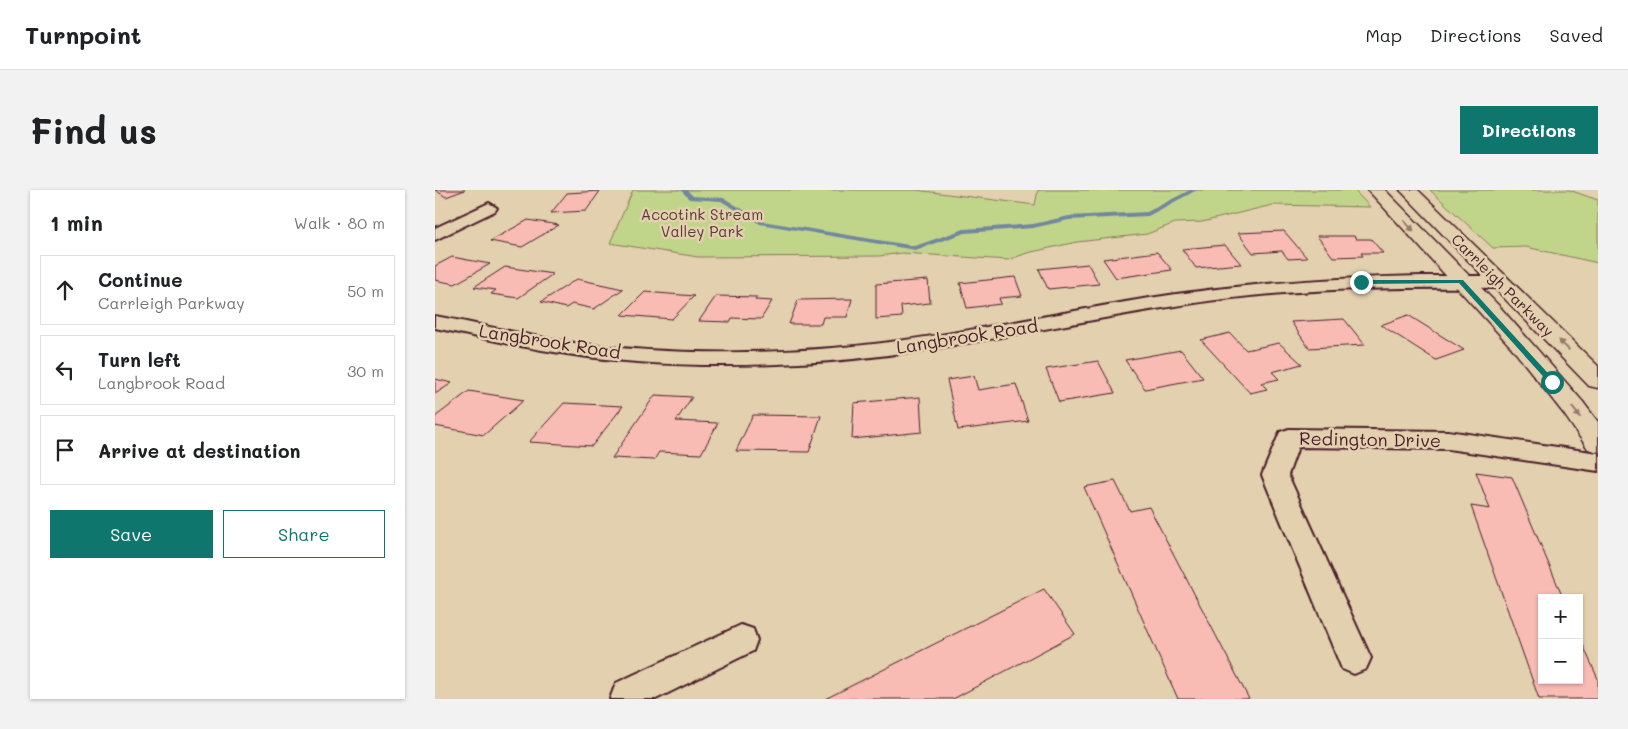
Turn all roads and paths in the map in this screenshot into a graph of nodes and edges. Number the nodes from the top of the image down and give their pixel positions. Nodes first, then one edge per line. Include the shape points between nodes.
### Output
1 (1376, 190) edge
2 (1408, 190) edge
3 (489, 208) dead end
4 (435, 235) edge
5 (1461, 281) junction
6 (1499, 282) junction
7 (435, 322) edge
8 (1598, 380) edge
9 (1598, 442) edge
10 (1598, 462) edge
11 (741, 640) dead end
12 (1354, 658) dead end
13 (627, 699) edge

1 -> 5 street, Carrleigh Parkway
2 - 6 street, Carrleigh Parkway
3 - 4 street
5 - 6 street, Langbrook Road
5 - 7 street, Langbrook Road via 1361,282 1233,291 917,346 831,355 662,357 567,348
5 -> 9 street, Carrleigh Parkway via 1552,382
8 -> 6 street, Carrleigh Parkway
10 - 12 street, Redington Drive via 1448,440 1289,438 1275,475
11 - 13 street via 628,695

